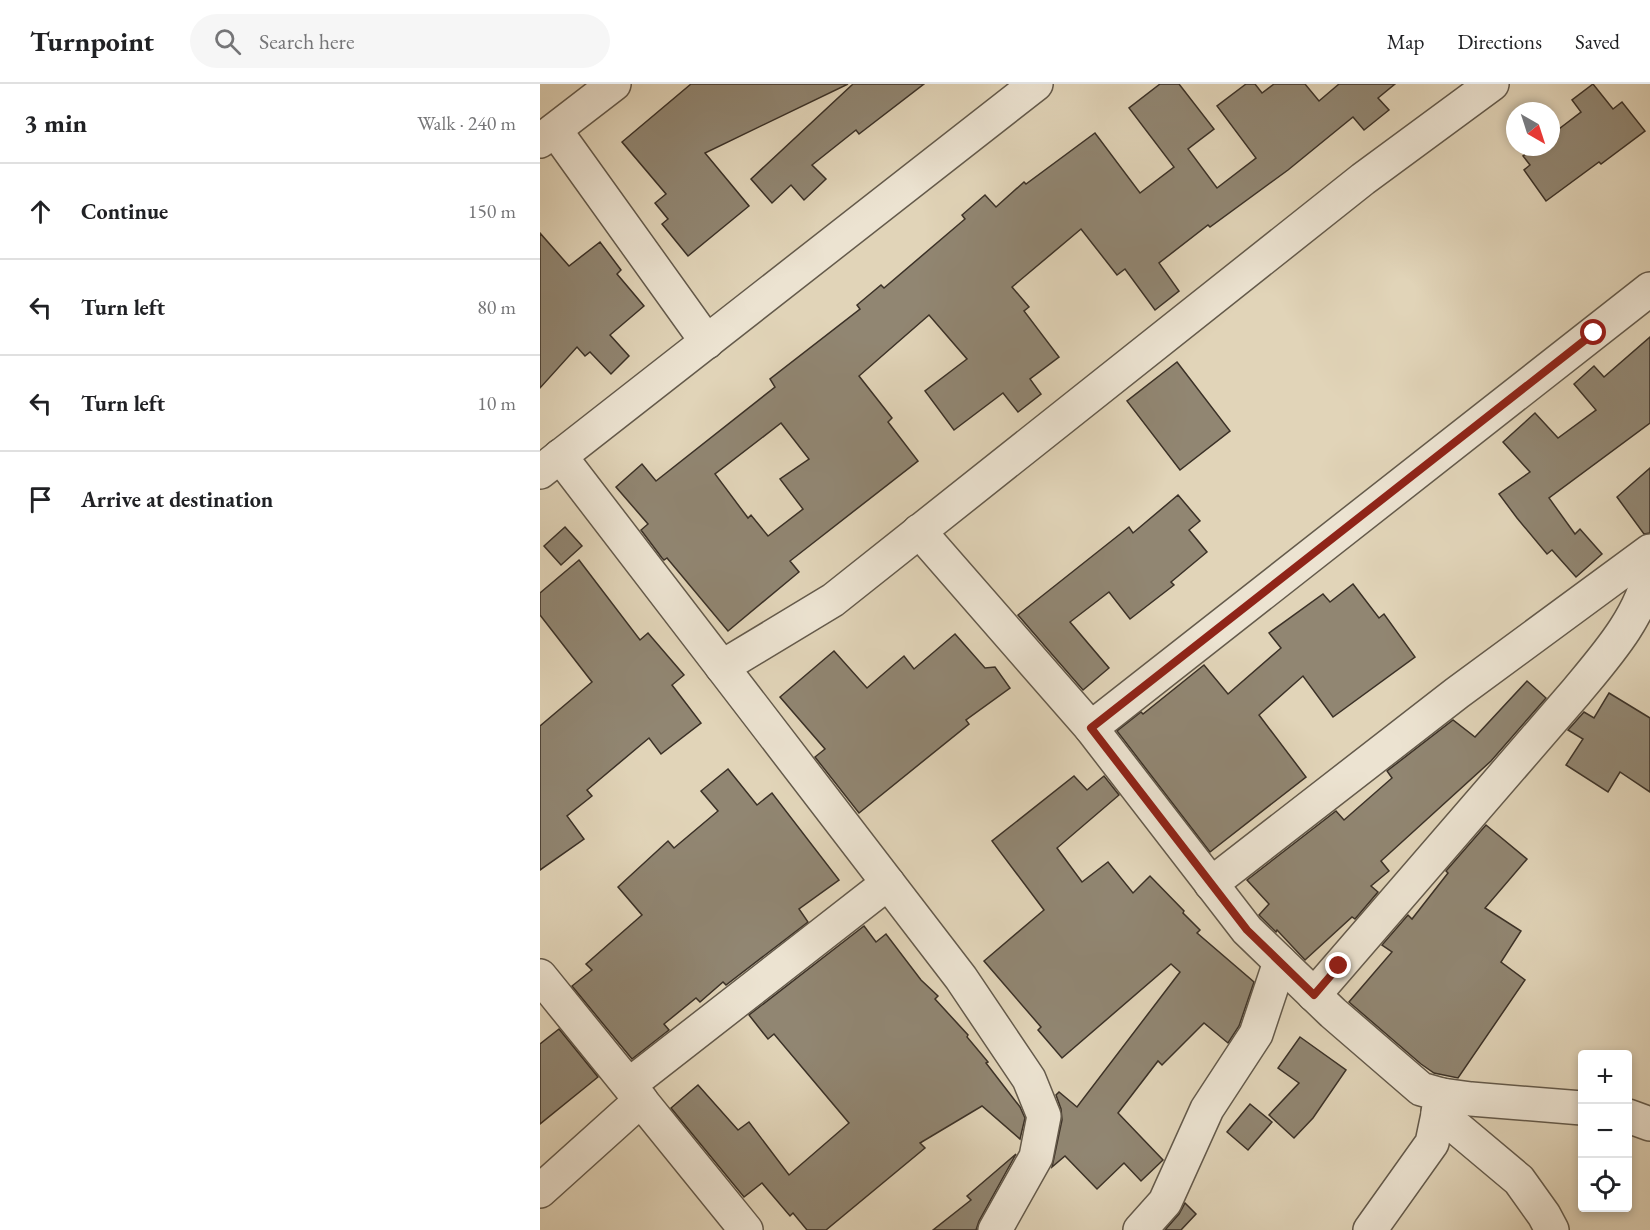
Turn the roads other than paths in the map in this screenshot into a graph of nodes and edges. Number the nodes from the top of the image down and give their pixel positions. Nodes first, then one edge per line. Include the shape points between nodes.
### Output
1 (614, 84) edge
2 (1036, 84) edge
3 (1492, 84) edge
4 (548, 135) edge
5 (1650, 289) edge
6 (707, 342) junction
7 (550, 464) edge
8 (919, 531) junction
9 (1650, 551) edge
10 (1650, 569) edge
11 (722, 667) junction
12 (1091, 728) junction
13 (888, 883) junction
14 (1211, 884) junction
15 (1280, 962) junction
16 (540, 976) edge
17 (1314, 995) junction
18 (635, 1093) junction
19 (1440, 1103) junction
20 (1578, 1108) edge
21 (1632, 1117) edge
22 (1650, 1124) edge
23 (540, 1191) edge
24 (746, 1230) edge
25 (995, 1230) edge
26 (1140, 1230) edge
27 (1370, 1230) edge
28 (1552, 1230) edge

1 - 4 street
2 - 6 street
3 - 8 street via 1354,187
4 - 6 street
5 - 12 street
6 - 7 street
7 - 11 street
8 - 11 street via 832,600
8 - 12 street
9 - 14 street via 1457,693
10 - 17 street via 1647,586 1617,643
11 - 13 street
12 - 14 street
13 - 18 street
13 - 25 street via 961,978 1023,1070 1044,1116 1036,1157
14 - 15 street via 1247,930
15 - 17 street
15 - 26 street via 1256,1034 1208,1109 1165,1202
16 - 18 street
17 - 19 street
18 - 23 street
18 - 24 street
19 - 20 street
19 - 27 street via 1432,1143
19 - 28 street via 1519,1180
21 - 22 street

